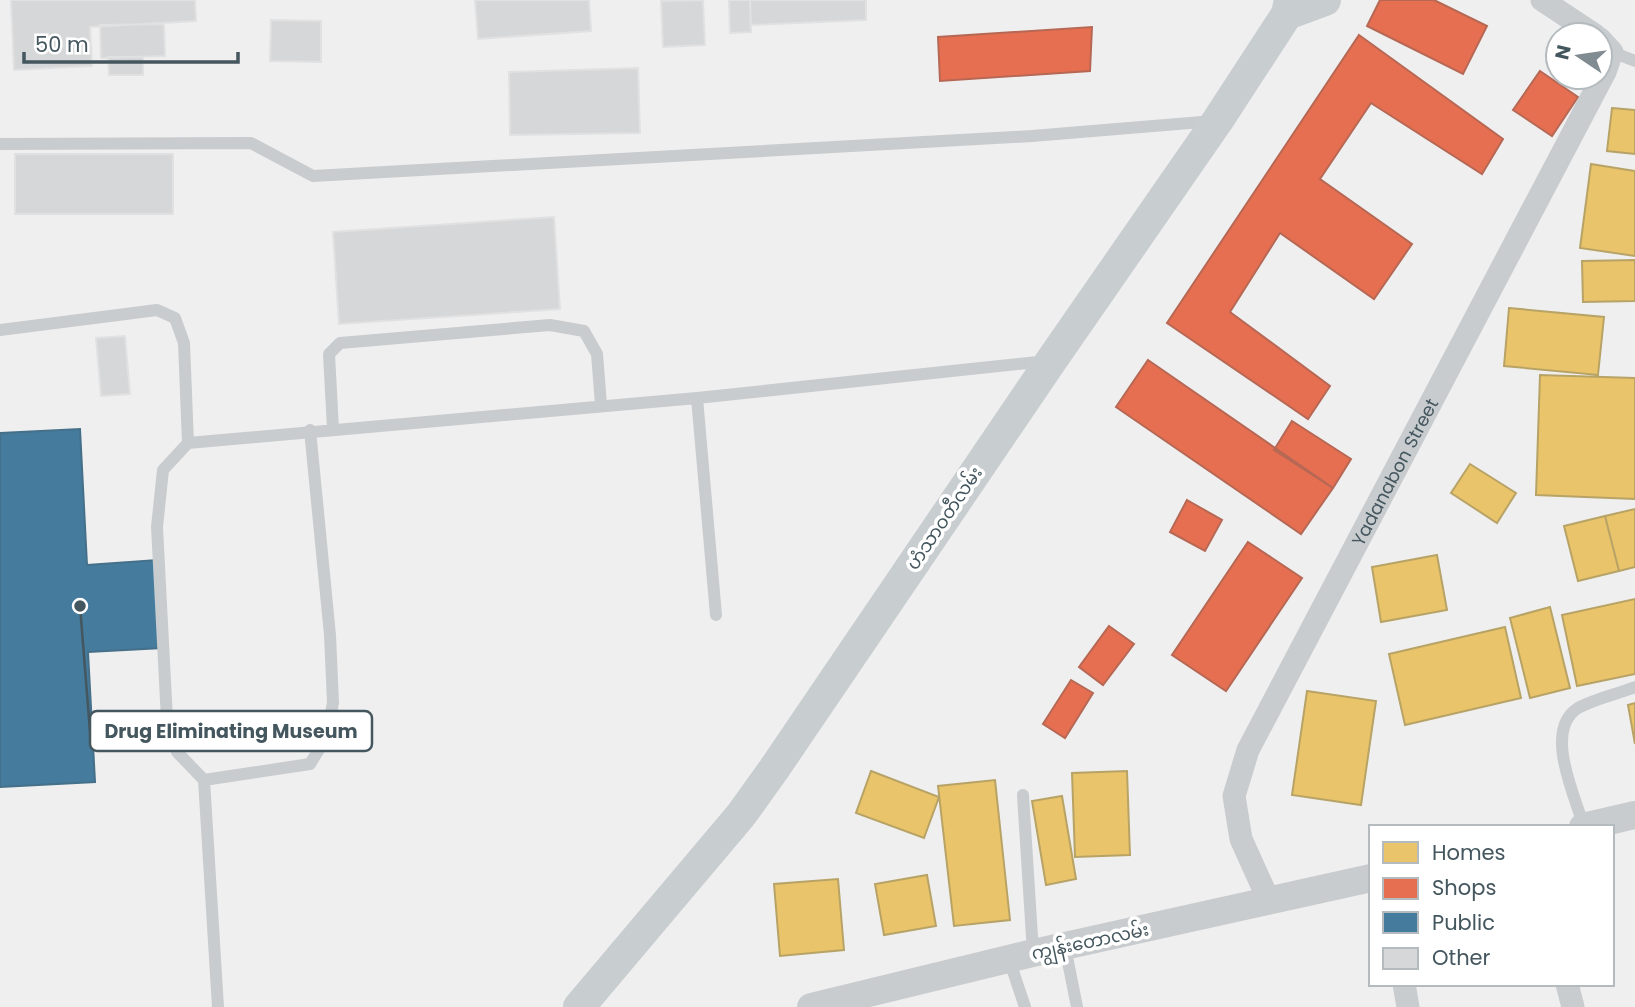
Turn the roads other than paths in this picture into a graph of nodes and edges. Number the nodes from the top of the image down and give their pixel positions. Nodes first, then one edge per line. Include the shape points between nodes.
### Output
1 (1325, 0) edge
2 (1542, 0) edge
3 (1289, 7) edge
4 (1574, 21) edge
5 (1614, 49) edge
6 (1635, 61) edge
7 (1595, 91) edge
8 (1218, 120) junction
9 (0, 144) edge
10 (0, 330) edge
11 (1051, 361) junction
12 (697, 398) junction
13 (601, 405) junction
14 (333, 429) junction
15 (310, 430) junction
16 (188, 443) junction
17 (716, 615) dead end
18 (1635, 687) edge
19 (204, 780) junction
20 (1023, 795) dead end
21 (1635, 815) edge
22 (1582, 825) edge
23 (1592, 825) edge
24 (1369, 878) edge
25 (1269, 901) junction
26 (1065, 947) junction
27 (1021, 956) junction
28 (1404, 986) edge
29 (1568, 986) edge
30 (859, 1002) edge
31 (218, 1007) edge
32 (579, 1007) edge
33 (811, 1007) edge
34 (1025, 1007) edge
35 (1077, 1007) edge
36 (1408, 1007) edge
37 (1573, 1007) edge

1 - 3 main road
2 - 4 street
3 - 8 main road, ဟံသာဝတီလမ်း
5 - 6 lane
7 - 25 street, Yadanabon Street via 1248,750 1234,796 1241,839
8 - 9 lane via 1032,136 313,176 251,143
8 - 11 main road, ဟံသာဝတီလမ်း
10 - 16 lane via 157,310 175,318 184,343
11 - 12 lane
11 - 32 main road, ဟံသာဝတီလမ်း via 741,815
12 - 13 lane
12 - 17 lane
13 - 14 lane
13 - 14 lane via 597,354 584,331 550,324 340,343 328,354
14 - 15 lane
15 - 16 lane
15 - 19 lane via 330,635 333,703 326,738 310,764
16 - 19 lane via 163,470 157,527 167,720 177,752
18 - 22 lane via 1576,709 1563,727 1560,746
19 - 31 lane
20 - 27 lane
21 - 23 street
24 - 25 street, ကျွန်းတောလမ်း
25 - 26 street, ကျွန်းတောလမ်း
26 - 27 street, ကျွန်းတောလမ်း
26 - 35 lane
27 - 30 street, ကျွန်းတောလမ်း
27 - 34 lane
28 - 36 street
29 - 37 street
30 - 33 street, ကျွန်းတောလမ်း

